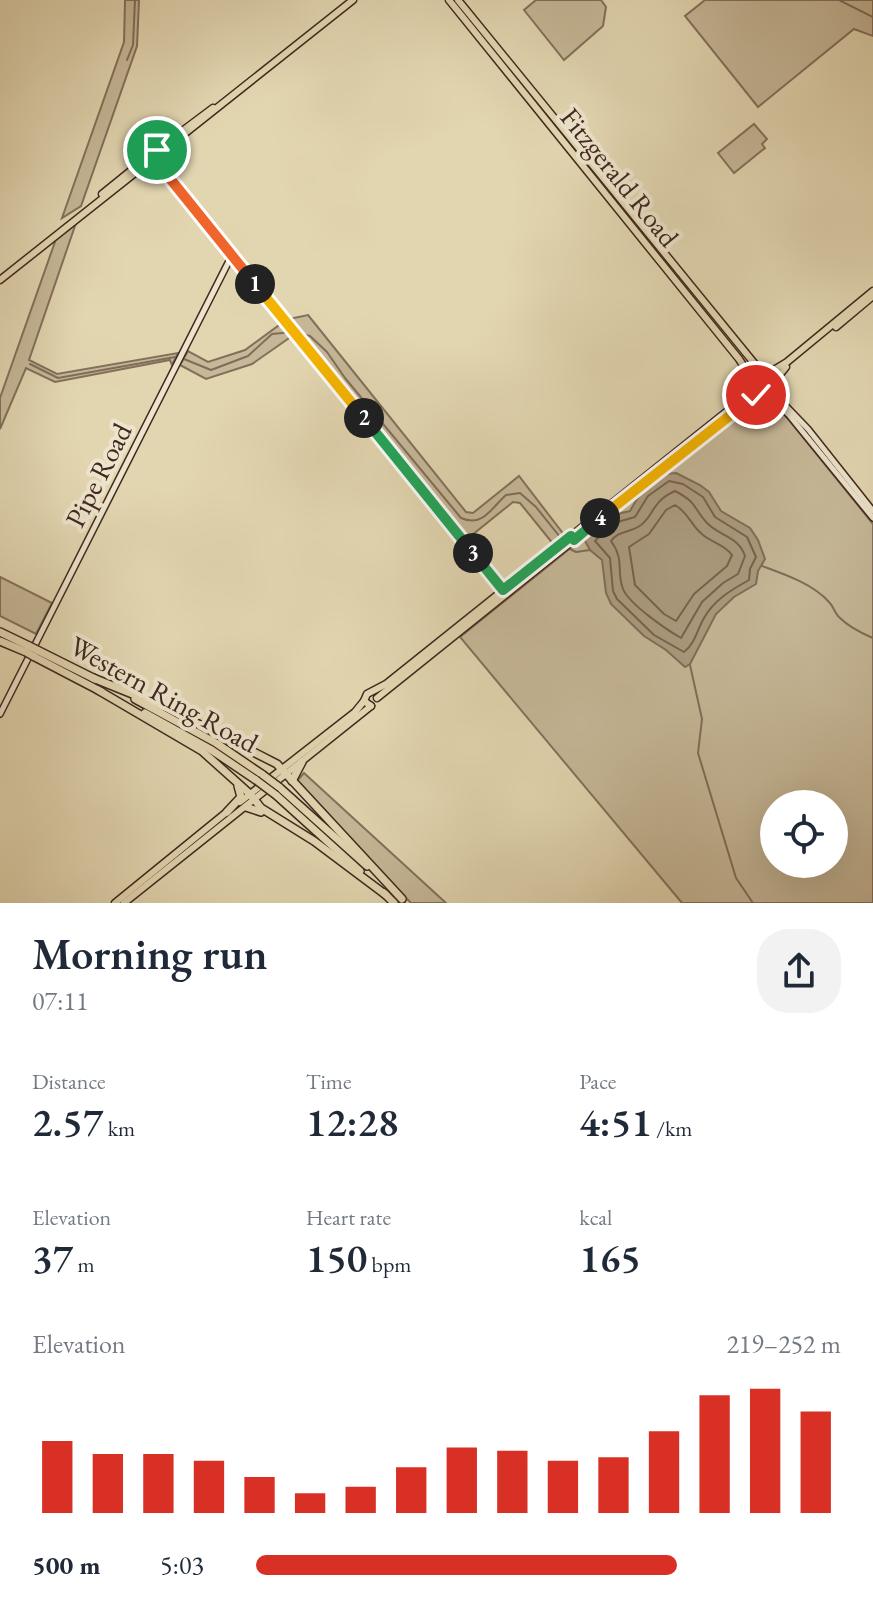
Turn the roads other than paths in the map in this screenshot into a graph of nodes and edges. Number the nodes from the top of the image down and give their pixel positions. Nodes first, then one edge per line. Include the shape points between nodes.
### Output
1 (346, 0) edge
2 (353, 0) edge
3 (449, 0) edge
4 (458, 0) edge
5 (324, 20) junction
6 (276, 59) junction
7 (530, 93) junction
8 (178, 139) junction
9 (152, 157) junction
10 (160, 166) junction
11 (232, 255) junction
12 (675, 274) junction
13 (0, 278) edge
14 (872, 292) edge
15 (765, 374) junction
16 (754, 383) junction
17 (774, 384) junction
18 (763, 393) junction
19 (873, 511) edge
20 (873, 518) edge
21 (572, 538) junction
22 (505, 592) junction
23 (0, 632) edge
24 (0, 641) edge
25 (31, 651) junction
26 (93, 678) junction
27 (98, 690) junction
28 (384, 691) junction
29 (374, 696) junction
30 (386, 700) dead end
31 (364, 702) junction
32 (0, 714) edge
33 (302, 762) joint
34 (286, 772) junction
35 (259, 777) junction
36 (232, 778) junction
37 (277, 791) junction
38 (252, 797) junction
39 (246, 807) junction
40 (227, 812) junction
41 (288, 825) junction
42 (210, 834) junction
43 (222, 837) dead end
44 (386, 895) junction
45 (401, 902) edge
46 (115, 903) edge
47 (124, 903) edge

1 - 5 main road
2 - 5 main road
3 - 7 main road, Fitzgerald Road
4 - 7 main road, Fitzgerald Road
5 - 6 main road
6 - 8 main road
6 - 9 main road
7 - 12 main road, Fitzgerald Road
8 - 9 main road
8 - 10 main road via 163,154
9 - 10 street
9 - 13 main road
10 - 11 street
11 - 22 street
11 - 32 street, Pipe Road
12 - 15 main road, Fitzgerald Road
12 - 16 main road, Fitzgerald Road
14 - 15 main road
14 - 17 main road via 787,366
15 - 16 main road
15 - 17 main road, Fitzgerald Road
16 - 18 main road, Fitzgerald Road
16 - 21 main road via 740,401
17 - 18 main road
17 - 19 street via 783,403
18 - 20 street via 789,415
18 - 21 main road
21 - 22 main road
22 - 28 main road
22 - 29 main road
23 - 25 highway, Western Ring Road
24 - 25 highway, Western Ring Road
25 - 26 highway, Western Ring Road
25 - 27 highway, Western Ring Road
26 - 34 highway via 167,708
26 - 35 highway, Western Ring Road via 194,730
27 - 35 highway, Western Ring Road
27 - 36 highway via 197,748
28 - 29 main road
28 - 30 main road
29 - 31 main road via 375,704
31 - 33 main road
31 - 34 main road
33 - 34 highway
34 - 38 main road
34 - 45 highway
35 - 37 highway, Western Ring Road, bridge
36 - 38 highway
36 - 40 highway via 242,796
37 - 44 highway, Western Ring Road
37 - 45 highway, Western Ring Road
38 - 39 main road
38 - 40 main road
38 - 41 highway
39 - 41 highway
39 - 42 main road
40 - 46 main road
41 - 44 highway
42 - 43 main road
42 - 47 main road
44 - 45 highway, Western Ring Road

